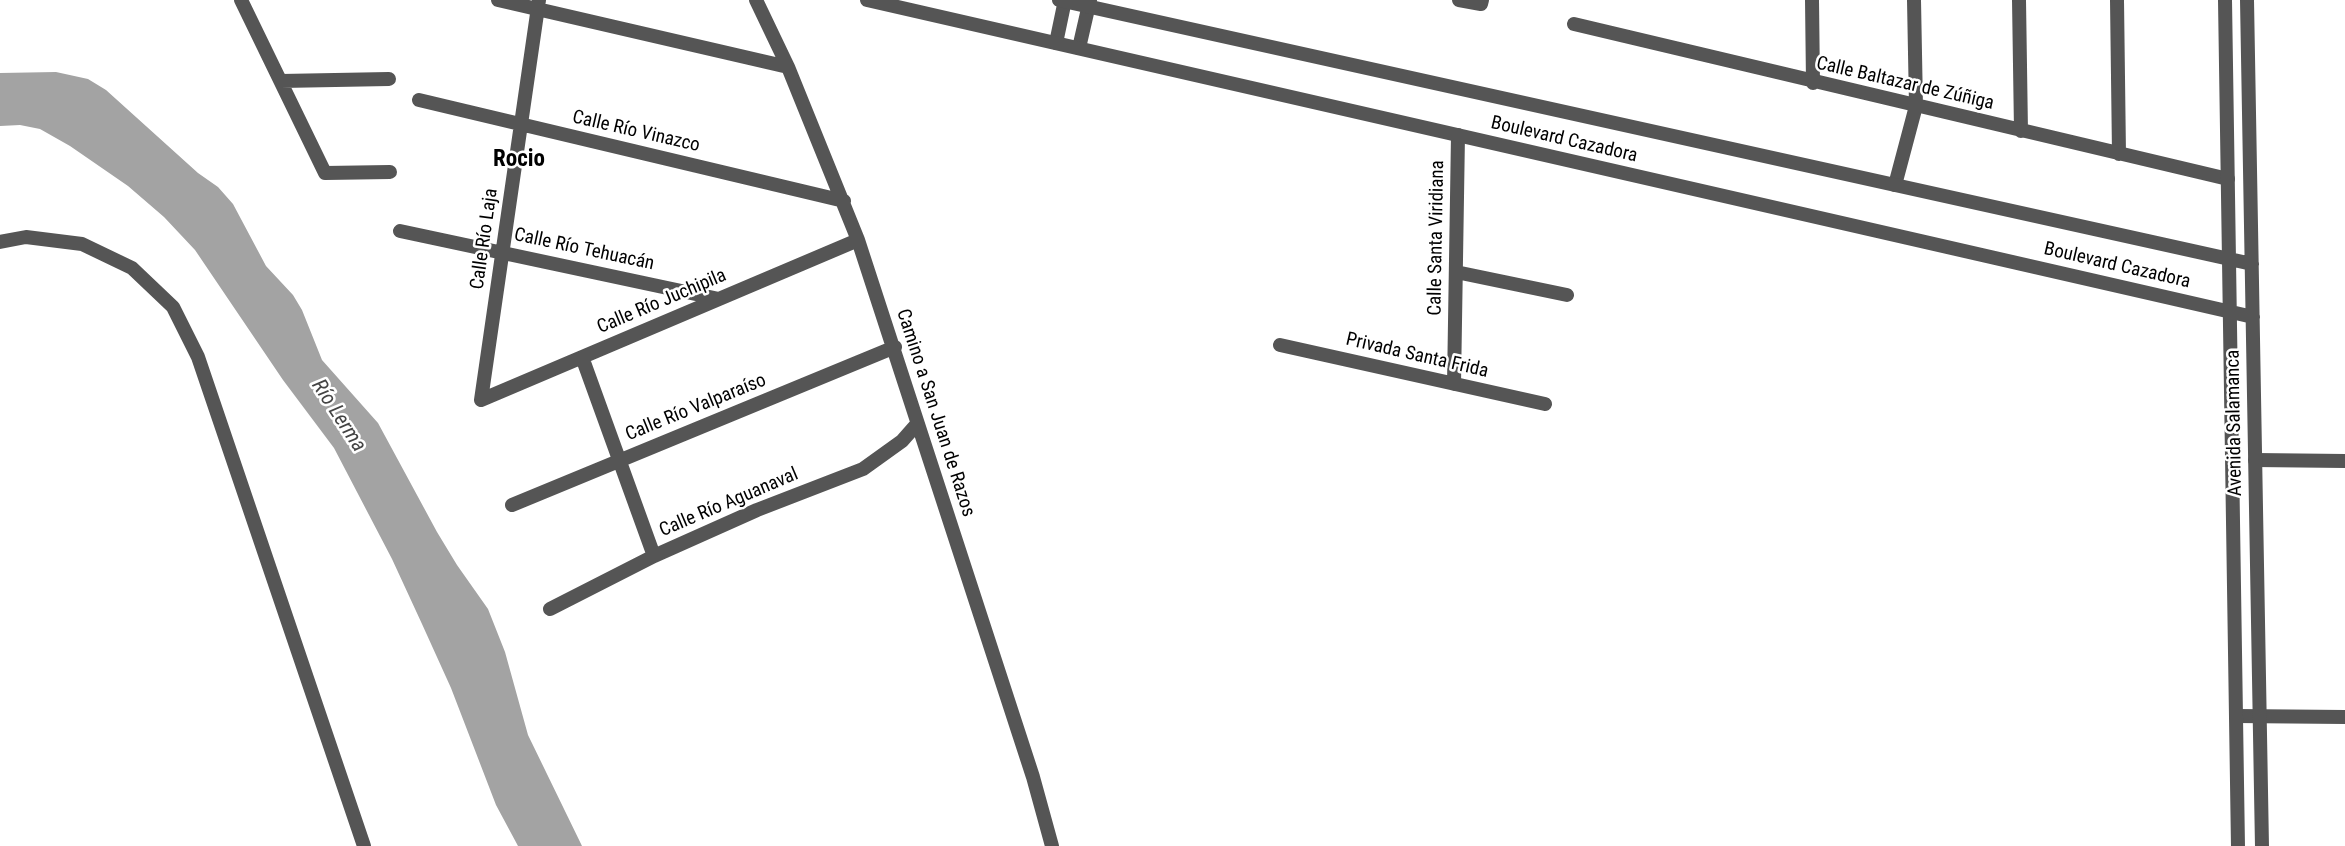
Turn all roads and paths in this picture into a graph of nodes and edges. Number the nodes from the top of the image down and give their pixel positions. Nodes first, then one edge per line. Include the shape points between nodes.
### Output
1 (242, 0) edge
2 (498, 0) edge
3 (756, 0) edge
4 (867, 0) edge
5 (1063, 0) edge
6 (1459, 0) edge
7 (1812, 0) edge
8 (1914, 0) edge
9 (2019, 0) edge
10 (2117, 0) edge
11 (2225, 0) edge
12 (2247, 0) edge
13 (1481, 2) edge
14 (1089, 3) edge
15 (538, 5) edge
16 (1574, 24) dead end
17 (1056, 43) junction
18 (1079, 48) junction
19 (788, 67) junction
20 (389, 79) dead end
21 (281, 81) junction
22 (1813, 83) junction
23 (419, 100) dead end
24 (1916, 107) junction
25 (521, 124) junction
26 (2021, 131) junction
27 (1458, 135) junction
28 (2119, 154) junction
29 (390, 172) dead end
30 (2228, 179) junction
31 (1895, 185) junction
32 (844, 201) junction
33 (400, 231) dead end
34 (858, 240) junction
35 (0, 242) edge
36 (502, 252) junction
37 (2228, 259) junction
38 (2252, 264) junction
39 (1455, 272) junction
40 (1567, 295) dead end
41 (719, 299) junction
42 (2230, 312) junction
43 (2253, 317) junction
44 (1280, 345) dead end
45 (895, 347) junction
46 (582, 357) junction
47 (1454, 384) junction
48 (481, 400) joint
49 (1545, 404) dead end
50 (917, 424) junction
51 (620, 460) junction
52 (2255, 460) junction
53 (2345, 461) edge
54 (512, 505) dead end
55 (654, 556) junction
56 (550, 610) dead end
57 (2236, 716) junction
58 (2260, 717) junction
59 (2345, 717) edge
60 (364, 846) edge
61 (1052, 846) edge
62 (2238, 846) edge
63 (2262, 846) edge

1 - 21 street
2 - 15 street
3 - 19 street, Camino a San Juan de Razos
4 - 17 street, Boulevard Cazadora
5 - 14 street, Boulevard Cazadora
5 - 17 street
6 - 13 street
7 - 22 street
8 - 24 street
9 - 26 street
10 - 28 street
11 - 30 street, Avenida Salamanca
12 - 38 street, Avenida Salamanca
14 - 18 street
14 - 31 street, Boulevard Cazadora
15 - 19 street
15 - 25 street, Calle Río Laja
16 - 22 street, Calle Baltazar de Zúñiga
17 - 18 street, Boulevard Cazadora
18 - 27 street, Boulevard Cazadora
19 - 32 street, Camino a San Juan de Razos
20 - 21 street
21 - 29 street via 325,173
22 - 24 street, Calle Baltazar de Zúñiga
23 - 25 street, Calle Río Vinazco
24 - 26 street, Calle Baltazar de Zúñiga
24 - 31 street
25 - 32 street, Calle Río Vinazco
25 - 36 street, Calle Río Laja
26 - 28 street, Calle Baltazar de Zúñiga
27 - 39 street, Calle Santa Viridiana
27 - 42 street, Boulevard Cazadora
28 - 30 street, Calle Baltazar de Zúñiga
30 - 37 street, Avenida Salamanca
31 - 37 street, Boulevard Cazadora
32 - 34 street, Camino a San Juan de Razos
33 - 36 street, Calle Río Tehuacán
34 - 41 street, Calle Río Juchipila
34 - 45 street, Camino a San Juan de Razos
35 - 60 street via 26,237 82,244 132,268 173,307 198,357
36 - 41 street, Calle Río Tehuacán
36 - 48 street, Calle Río Laja
37 - 38 street, Boulevard Cazadora
37 - 42 street, Avenida Salamanca
38 - 43 street, Avenida Salamanca
39 - 40 street
39 - 47 street, Calle Santa Viridiana
41 - 46 street, Calle Río Juchipila
42 - 43 street, Boulevard Cazadora
42 - 57 street, Avenida Salamanca
43 - 52 street, Avenida Salamanca
44 - 47 street, Privada Santa Frida
45 - 50 street, Camino a San Juan de Razos
45 - 51 street, Calle Río Valparaíso
46 - 48 street, Calle Río Juchipila
46 - 51 street
47 - 49 street, Privada Santa Frida
50 - 55 street, Calle Río Aguanaval via 863,469
50 - 61 street, Camino a San Juan de Razos
51 - 54 street, Calle Río Valparaíso
51 - 55 street
52 - 53 street
52 - 58 street, Avenida Salamanca
55 - 56 street, Calle Río Aguanaval
57 - 58 street
57 - 62 street, Avenida Salamanca
58 - 59 street
58 - 63 street, Avenida Salamanca

